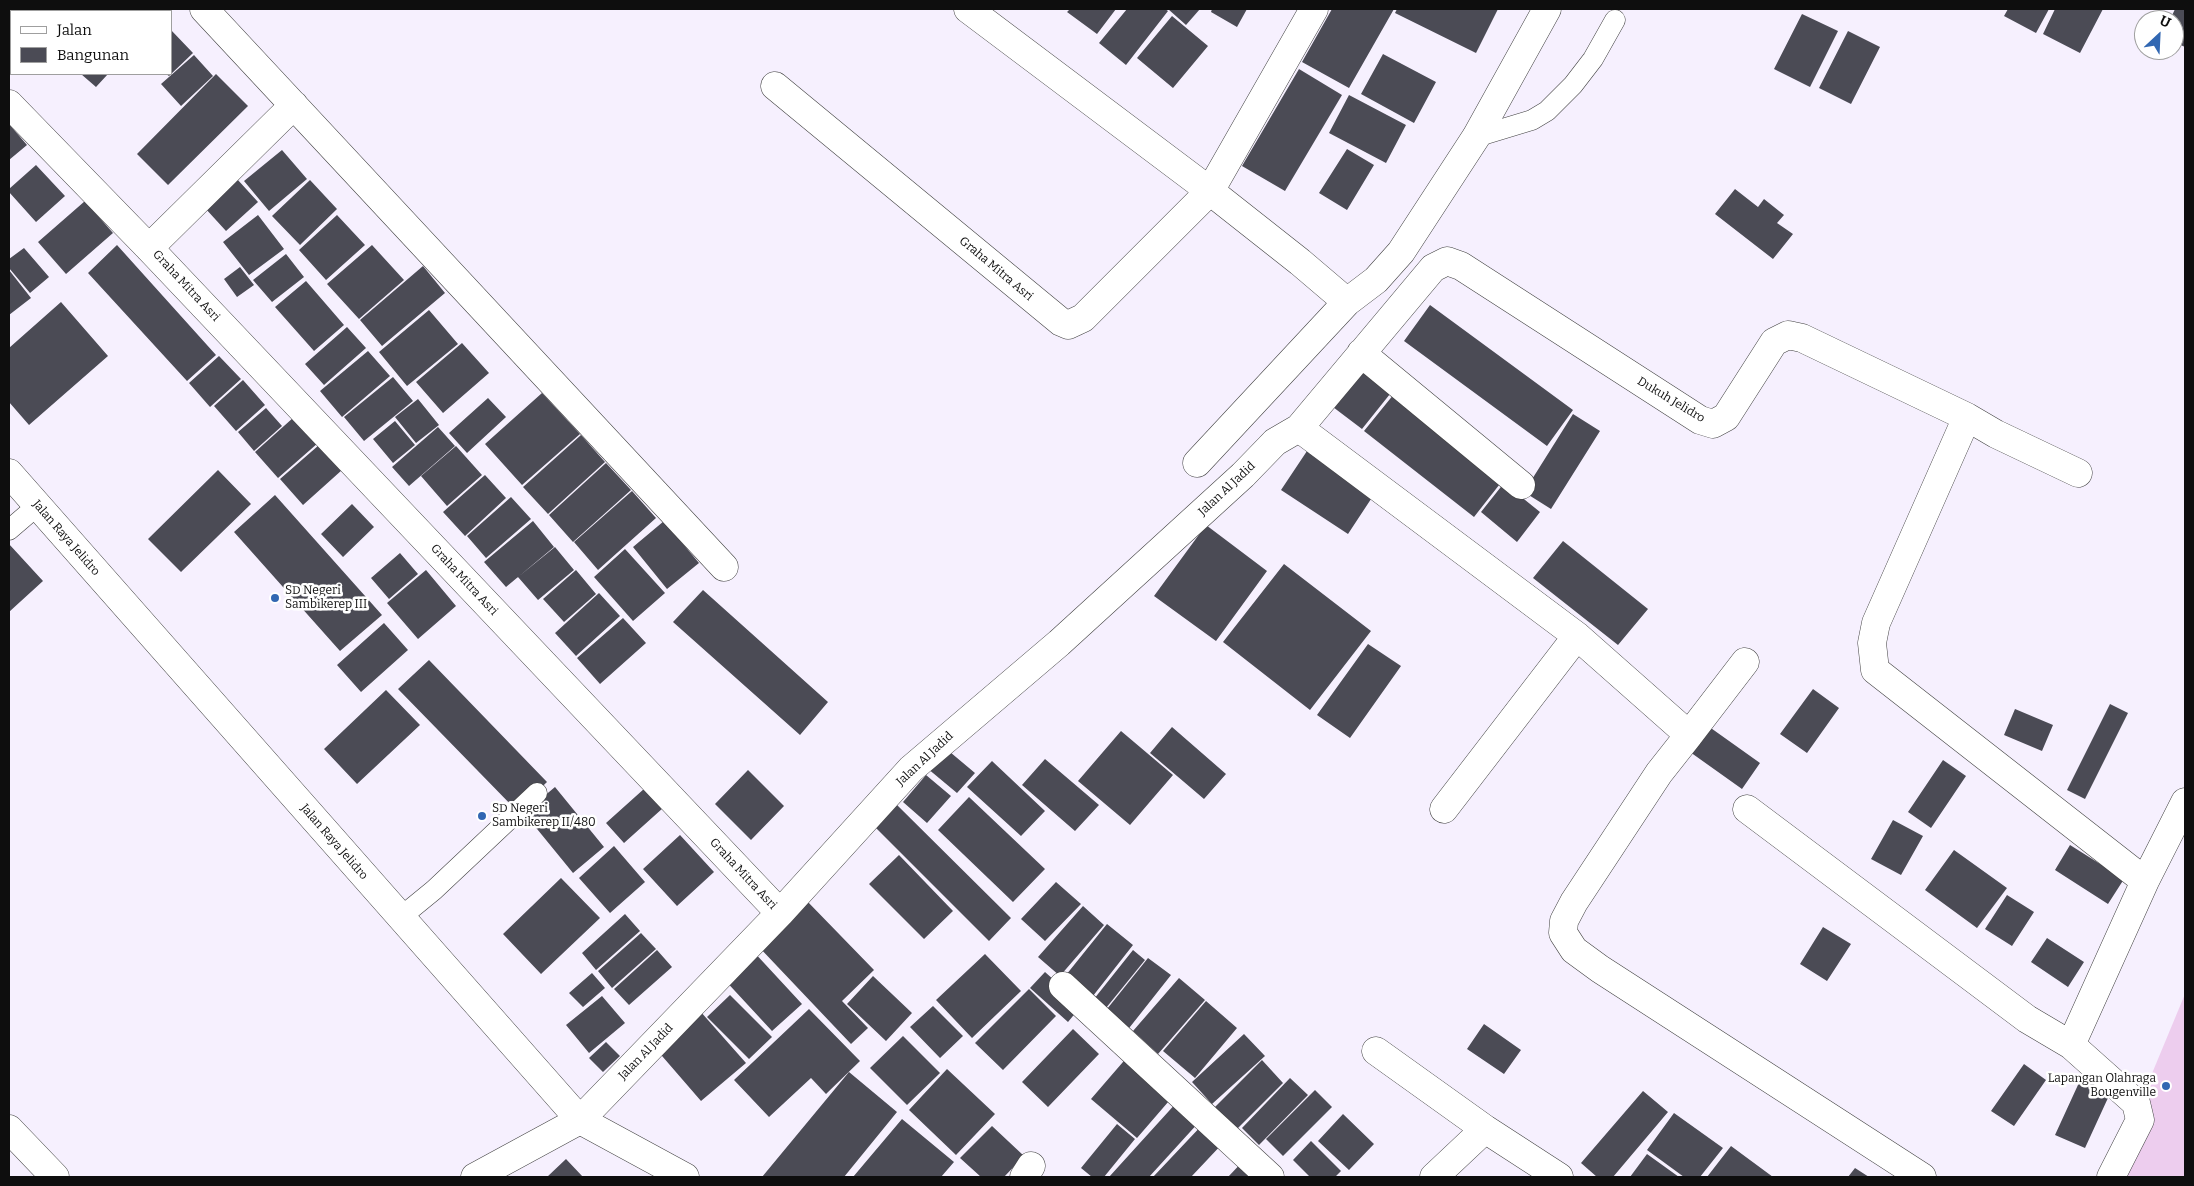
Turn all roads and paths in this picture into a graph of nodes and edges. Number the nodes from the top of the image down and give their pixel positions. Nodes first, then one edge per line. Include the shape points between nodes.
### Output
1 (204, 9) edge
2 (968, 9) edge
3 (1314, 9) edge
4 (1547, 9) edge
5 (1615, 20) dead end
6 (774, 86) dead end
7 (9, 104) edge
8 (294, 105) junction
9 (1476, 137) junction
10 (1210, 191) junction
11 (149, 248) junction
12 (1347, 302) junction
13 (1362, 353) junction
14 (1967, 417) junction
15 (1299, 428) junction
16 (1197, 463) dead end
17 (9, 473) edge
18 (2078, 474) dead end
19 (1521, 485) dead end
20 (37, 506) junction
21 (9, 530) edge
22 (724, 567) dead end
23 (1577, 636) junction
24 (1745, 662) dead end
25 (1689, 735) junction
26 (537, 793) dead end
27 (2185, 802) edge
28 (1444, 809) dead end
29 (1747, 809) dead end
30 (2145, 881) junction
31 (780, 913) junction
32 (401, 918) junction
33 (1063, 986) dead end
34 (2071, 1045) junction
35 (1376, 1051) dead end
36 (580, 1120) junction
37 (9, 1129) edge
38 (1485, 1129) junction
39 (54, 1177) edge
40 (476, 1177) edge
41 (685, 1177) edge
42 (1270, 1177) edge
43 (1434, 1177) edge
44 (1559, 1177) edge
45 (1922, 1177) edge
46 (2111, 1177) edge

1 - 8 street
2 - 10 street
3 - 10 street, Graha Mitra Asri
4 - 9 street
5 - 9 lane via 1593,59 1547,111 1514,127
6 - 10 street, Graha Mitra Asri via 1068,325 1083,318
7 - 11 street, Graha Mitra Asri
8 - 11 street, Graha Mitra Asri
8 - 22 street
9 - 12 street via 1401,252 1376,280
10 - 12 street
11 - 31 street, Graha Mitra Asri
12 - 16 street
13 - 14 street, Dukuh Jelidro via 1433,268 1447,260 1700,420 1713,424 1726,417 1774,342 1788,335 1802,338
13 - 15 street, Dukuh Jelidro
13 - 19 street
14 - 18 street, Dukuh Jelidro
14 - 30 street via 1876,623 1872,643 1875,670
15 - 23 street
15 - 31 street, Jalan Al Jadid via 1275,442 1059,643 911,770
17 - 20 street, Jalan Raya Jelidro
20 - 21 lane
20 - 32 street, Jalan Raya Jelidro
23 - 25 street
23 - 28 street
24 - 25 street
25 - 45 street via 1659,773 1574,902 1564,921 1563,932 1574,950 1600,969
26 - 32 lane
27 - 30 street
29 - 34 street via 2027,1019
30 - 34 street
31 - 36 street, Jalan Al Jadid
32 - 36 street, Jalan Raya Jelidro
33 - 42 street
34 - 46 street via 2136,1103 2140,1120
35 - 38 street
36 - 40 street, Jalan Al Jadid
36 - 41 street, Jalan Raya Jelidro
37 - 39 street
38 - 43 street
38 - 44 street

